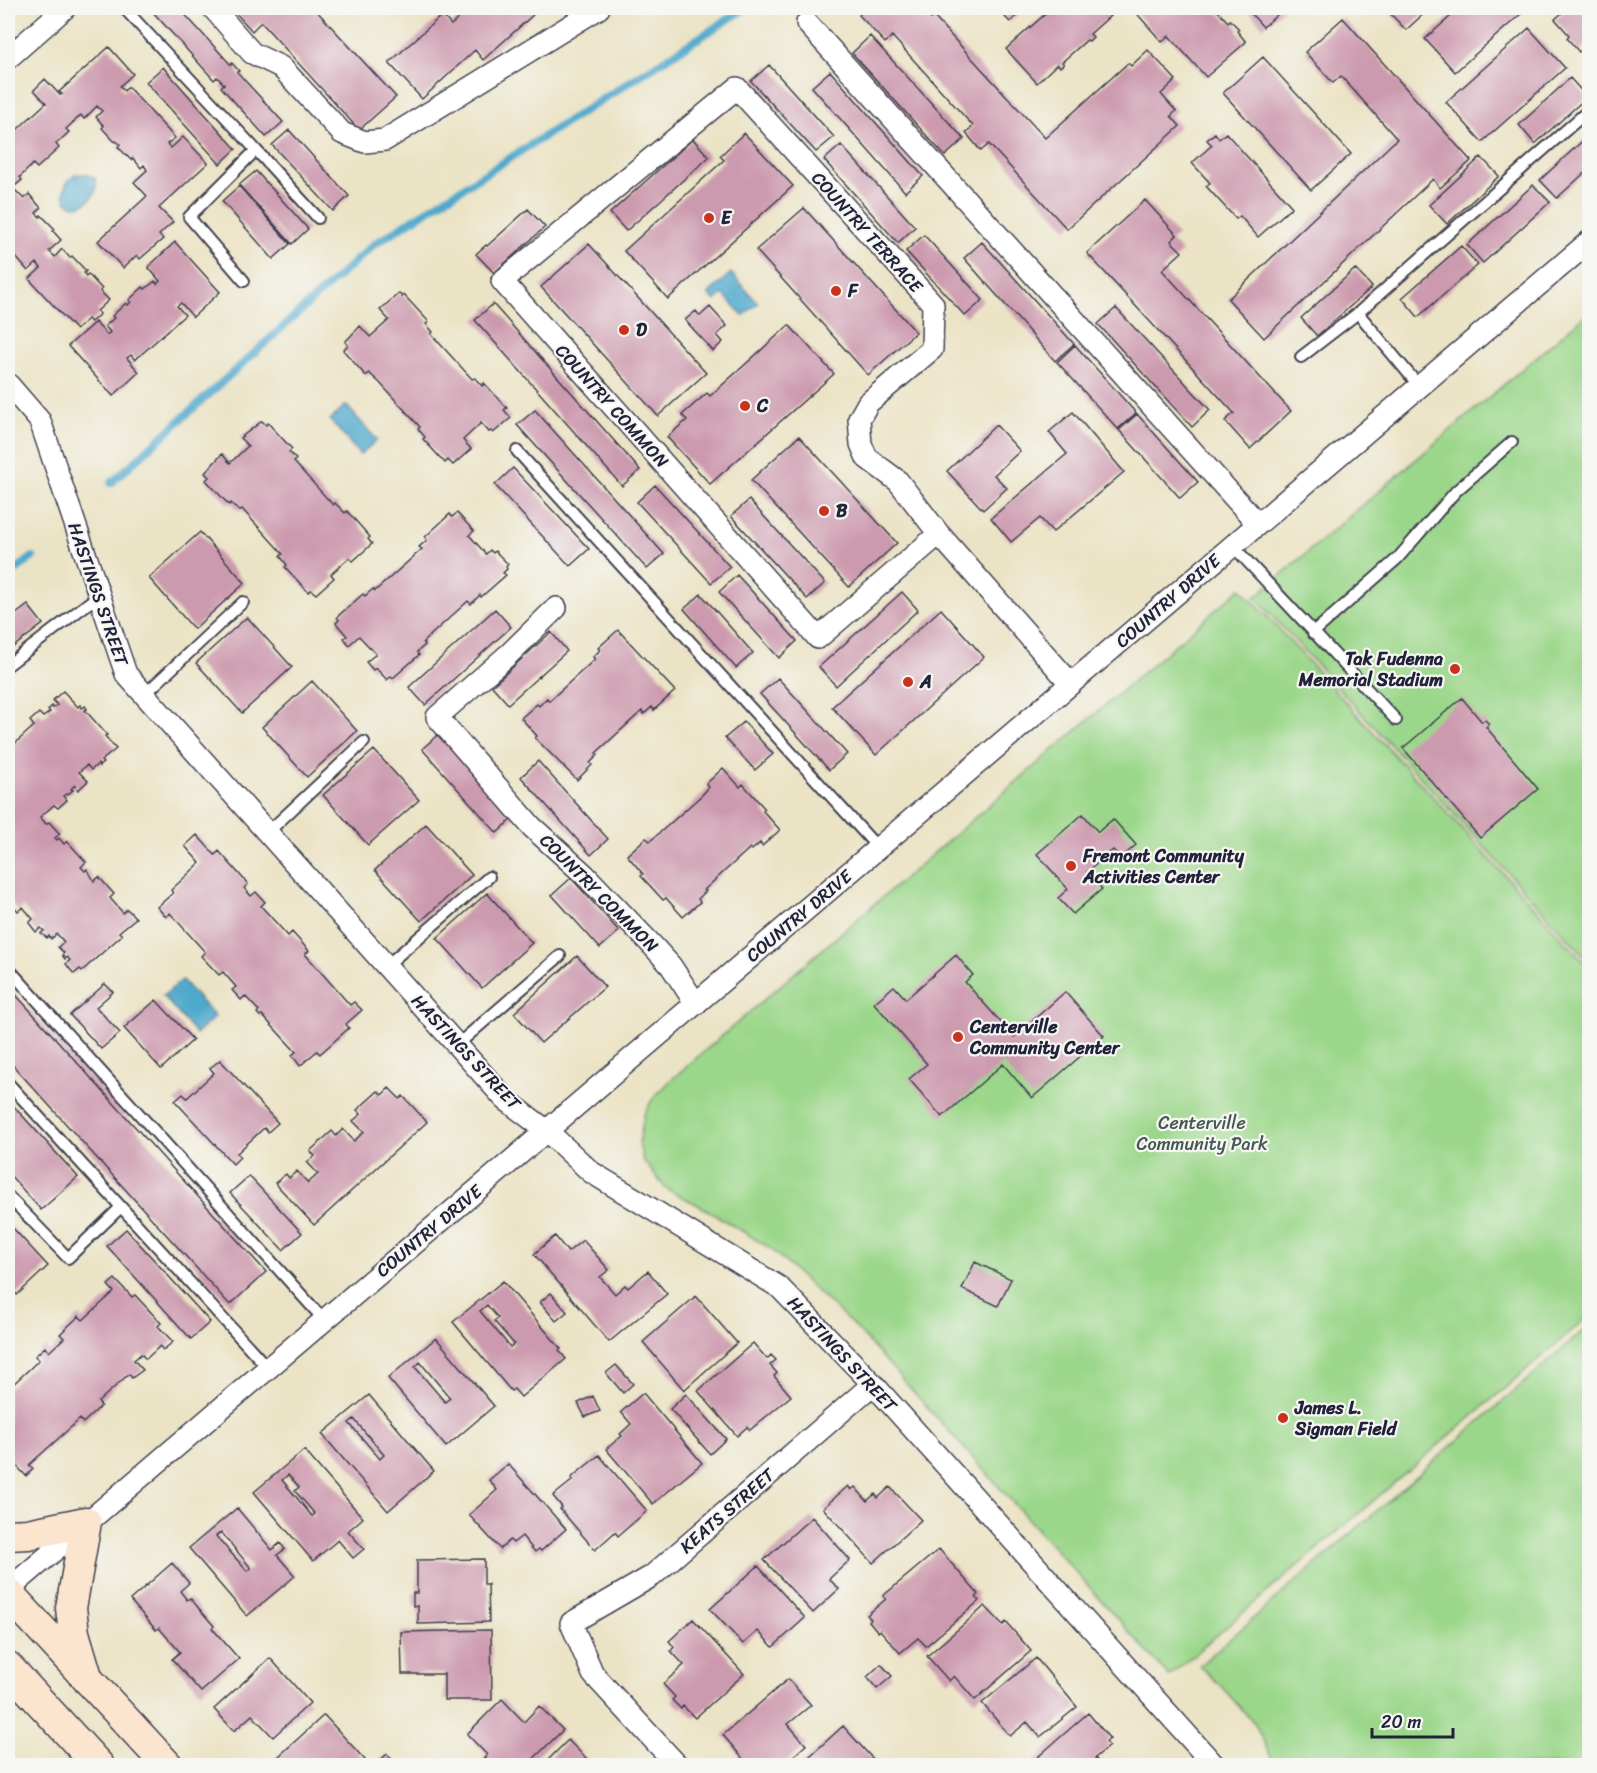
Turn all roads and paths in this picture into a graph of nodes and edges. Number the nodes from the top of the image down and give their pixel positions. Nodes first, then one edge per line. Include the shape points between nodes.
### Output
1 (64, 8) edge
2 (124, 8) edge
3 (213, 8) edge
4 (599, 8) edge
5 (807, 23) dead end
6 (8, 58) edge
7 (737, 88) joint
8 (1590, 109) edge
9 (256, 150) junction
10 (318, 218) dead end
11 (1590, 242) edge
12 (244, 281) dead end
13 (1358, 313) junction
14 (1301, 357) dead end
15 (8, 384) edge
16 (1419, 387) junction
17 (1512, 442) dead end
18 (517, 451) dead end
19 (1258, 524) junction
20 (939, 534) junction
21 (1233, 546) junction
22 (99, 594) junction
23 (243, 602) dead end
24 (556, 608) dead end
25 (1313, 633) junction
26 (8, 665) edge
27 (1071, 684) junction
28 (144, 695) junction
29 (1396, 720) dead end
30 (364, 742) dead end
31 (267, 833) junction
32 (878, 848) junction
33 (489, 877) dead end
34 (560, 956) dead end
35 (386, 966) junction
36 (8, 968) edge
37 (696, 1004) junction
38 (457, 1045) junction
39 (8, 1083) edge
40 (547, 1131) junction
41 (8, 1196) edge
42 (121, 1207) junction
43 (324, 1320) junction
44 (268, 1368) junction
45 (873, 1384) junction
46 (86, 1522) junction
47 (8, 1535) edge
48 (8, 1591) edge
49 (8, 1667) edge
50 (88, 1680) junction
51 (8, 1697) edge
52 (53, 1716) junction
53 (99, 1766) edge
54 (168, 1766) edge
55 (678, 1766) edge
56 (1215, 1766) edge

1 - 6 street
2 - 9 lane
3 - 4 street via 252,53 281,67 342,133 365,142 386,140
5 - 19 street
7 - 20 street, COUNTRY TERRACE via 933,304 932,349 868,403 859,419 861,444 867,458 898,482
7 - 20 street, COUNTRY COMMON via 502,281 818,638
8 - 13 lane
9 - 10 lane
9 - 12 lane via 189,217
11 - 16 street, COUNTRY DRIVE
13 - 14 lane
13 - 16 lane
15 - 22 street, HASTINGS STREET via 40,421
16 - 19 street, COUNTRY DRIVE
17 - 25 lane via 1456,491 1398,558
18 - 32 lane
19 - 21 street, COUNTRY DRIVE
20 - 27 street, COUNTRY TERRACE
21 - 25 lane
21 - 27 street, COUNTRY DRIVE
22 - 26 lane
22 - 28 street, HASTINGS STREET via 126,674
23 - 28 lane
24 - 37 street, COUNTRY COMMON via 437,717 532,827 653,946
25 - 29 lane
27 - 32 street, COUNTRY DRIVE
28 - 31 street, HASTINGS STREET
30 - 31 lane
31 - 35 street, HASTINGS STREET
32 - 37 street, COUNTRY DRIVE
33 - 35 lane
34 - 38 lane
35 - 38 street, HASTINGS STREET
36 - 43 lane
37 - 40 street, COUNTRY DRIVE
38 - 40 street, HASTINGS STREET via 505,1099
39 - 42 lane
40 - 43 street, COUNTRY DRIVE
40 - 45 street, HASTINGS STREET via 591,1172 779,1287
41 - 42 lane via 68,1258
42 - 44 lane
43 - 44 street, COUNTRY DRIVE
44 - 46 street, COUNTRY DRIVE
45 - 55 street, KEATS STREET via 652,1576 571,1623 593,1674
45 - 56 street, HASTINGS STREET
46 - 47 main road
46 - 48 street, COUNTRY DRIVE
46 - 50 main road via 71,1608
48 - 50 main road
49 - 52 main road
50 - 54 main road
51 - 52 main road
52 - 53 main road

